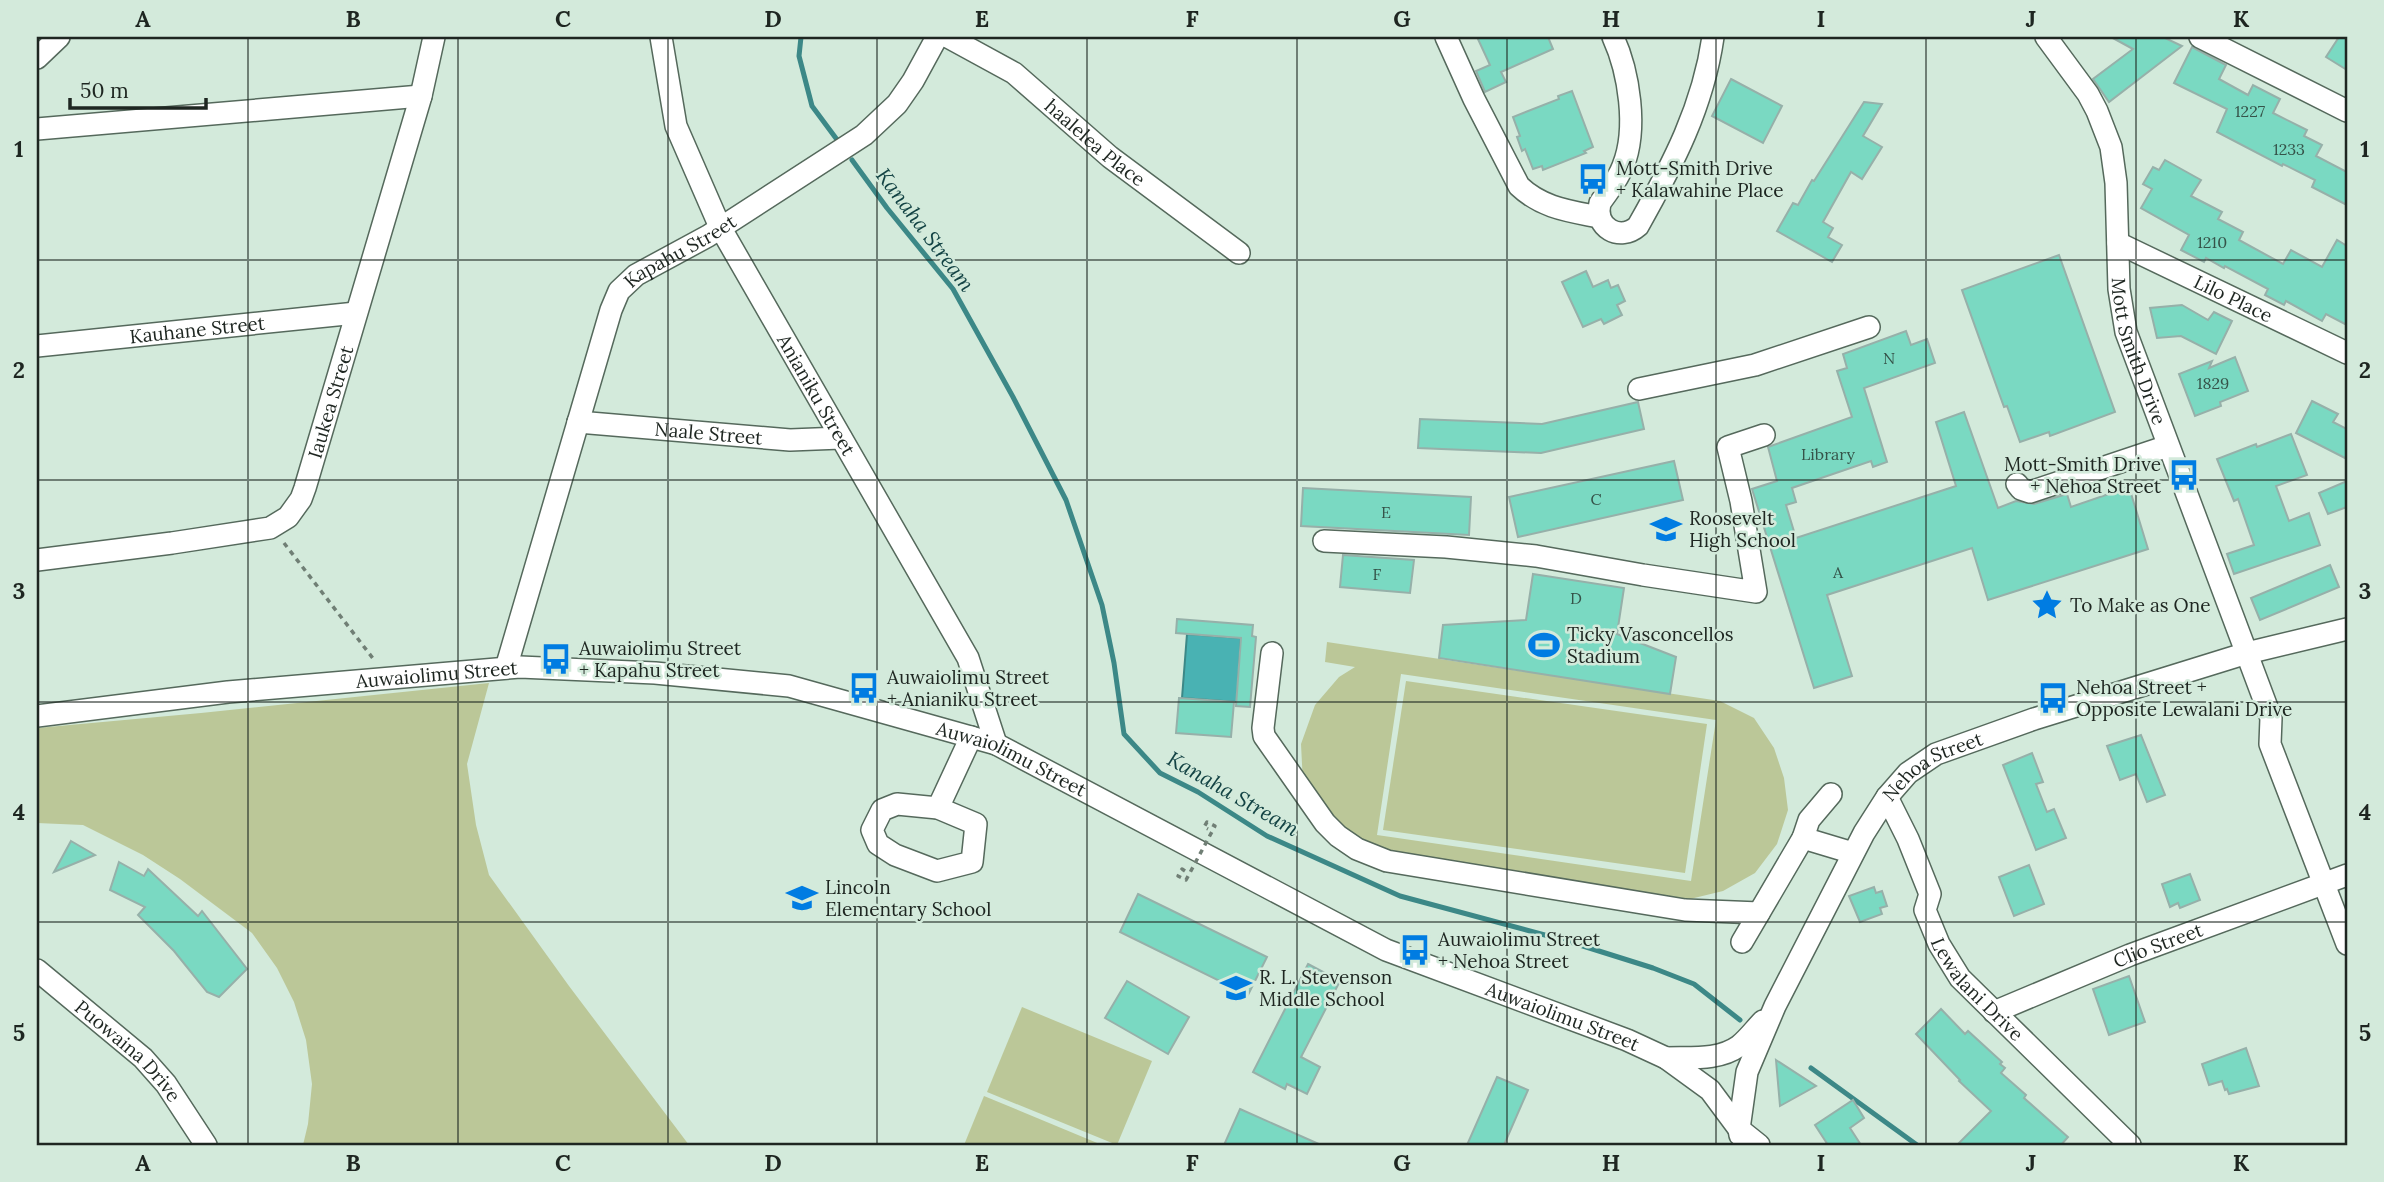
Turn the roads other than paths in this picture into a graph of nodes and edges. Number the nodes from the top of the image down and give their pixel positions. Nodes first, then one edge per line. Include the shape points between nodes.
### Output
1 (59, 37) edge
2 (434, 37) edge
3 (661, 37) edge
4 (937, 37) edge
5 (948, 37) edge
6 (1446, 37) edge
7 (1613, 37) edge
8 (1713, 37) edge
9 (2046, 37) edge
10 (2200, 37) edge
11 (37, 58) edge
12 (421, 96) junction
13 (2347, 111) edge
14 (37, 129) edge
15 (1599, 217) junction
16 (720, 227) junction
17 (2118, 243) junction
18 (1239, 253) dead end
19 (356, 313) junction
20 (1870, 327) dead end
21 (37, 346) edge
22 (2347, 353) edge
23 (1639, 389) dead end
24 (578, 422) junction
25 (1764, 435) dead end
26 (841, 438) junction
27 (2168, 446) junction
28 (2017, 484) dead end
29 (1324, 541) dead end
30 (37, 560) edge
31 (2347, 629) edge
32 (1272, 653) dead end
33 (2247, 653) junction
34 (506, 668) junction
35 (37, 716) edge
36 (971, 737) junction
37 (996, 744) junction
38 (1831, 794) dead end
39 (1887, 797) junction
40 (939, 808) junction
41 (1803, 838) junction
42 (1853, 853) junction
43 (2347, 875) edge
44 (2324, 884) junction
45 (1759, 913) junction
46 (1742, 942) dead end
47 (2347, 944) edge
48 (37, 970) edge
49 (1774, 1006) junction
50 (1994, 1012) junction
51 (1666, 1058) junction
52 (1741, 1137) edge
53 (206, 1145) edge
54 (1759, 1145) edge
55 (2130, 1145) edge

1 - 11 street
2 - 12 street, Iaukea Street
3 - 16 street, Anianiku Street via 676,126
4 - 16 street, Kapahu Street via 897,104 864,135
5 - 18 street, haalelea Place via 1014,73 1110,157
6 - 15 street via 1519,186 1546,205
7 - 15 street via 1627,83 1630,125 1624,164 1600,203
8 - 15 street via 1688,131 1639,226 1620,234 1606,229
9 - 17 street, Mott Smith Drive via 2088,94 2105,128 2114,165
10 - 13 street
12 - 14 street
12 - 19 street, Iaukea Street
16 - 24 street, Kapahu Street via 622,286
16 - 26 street, Anianiku Street
17 - 22 street, Lilo Place
17 - 27 street, Mott Smith Drive via 2126,332
19 - 21 street, Kauhane Street
19 - 30 street, Iaukea Street via 301,499 288,517 259,530
20 - 23 street via 1755,365
24 - 26 street, Naale Street via 790,440
24 - 34 street, Kapahu Street
25 - 29 street via 1728,447 1756,592 1536,556
26 - 37 street, Anianiku Street via 968,658
27 - 28 street via 2030,492
27 - 33 street, Mott Smith Drive
31 - 33 street, Nehoa Street
32 - 45 street via 1264,736 1325,823 1357,849 1387,861 1685,910
33 - 39 street, Nehoa Street via 1952,747 1921,762
33 - 44 street, Mott Smith Drive via 2271,718 2270,744
34 - 35 street, Auwaiolimu Street via 228,692
34 - 36 street, Auwaiolimu Street via 655,673 789,686
36 - 37 street, Auwaiolimu Street
36 - 40 street
37 - 51 street, Auwaiolimu Street via 1386,950
38 - 41 street via 1809,820
39 - 42 street, Nehoa Street
39 - 50 street, Lewalani Drive via 1930,894 1925,911 1939,944 1960,978
40 - 40 street via 897,804 882,810 872,830 878,844 937,871 972,862 976,824
41 - 42 street
41 - 45 street
42 - 49 street, Nehoa Street
43 - 44 street, Clio Street
44 - 47 street, Mott Smith Drive
44 - 50 street, Clio Street via 2130,955
45 - 46 street
48 - 53 street, Puowaina Drive via 144,1058
49 - 51 street via 1733,1049 1712,1056
49 - 52 street, Nehoa Street via 1747,1072
50 - 55 street, Lewalani Drive
51 - 52 street, Auwaiolimu Street via 1710,1090
52 - 54 street, Auwaiolimu Street

